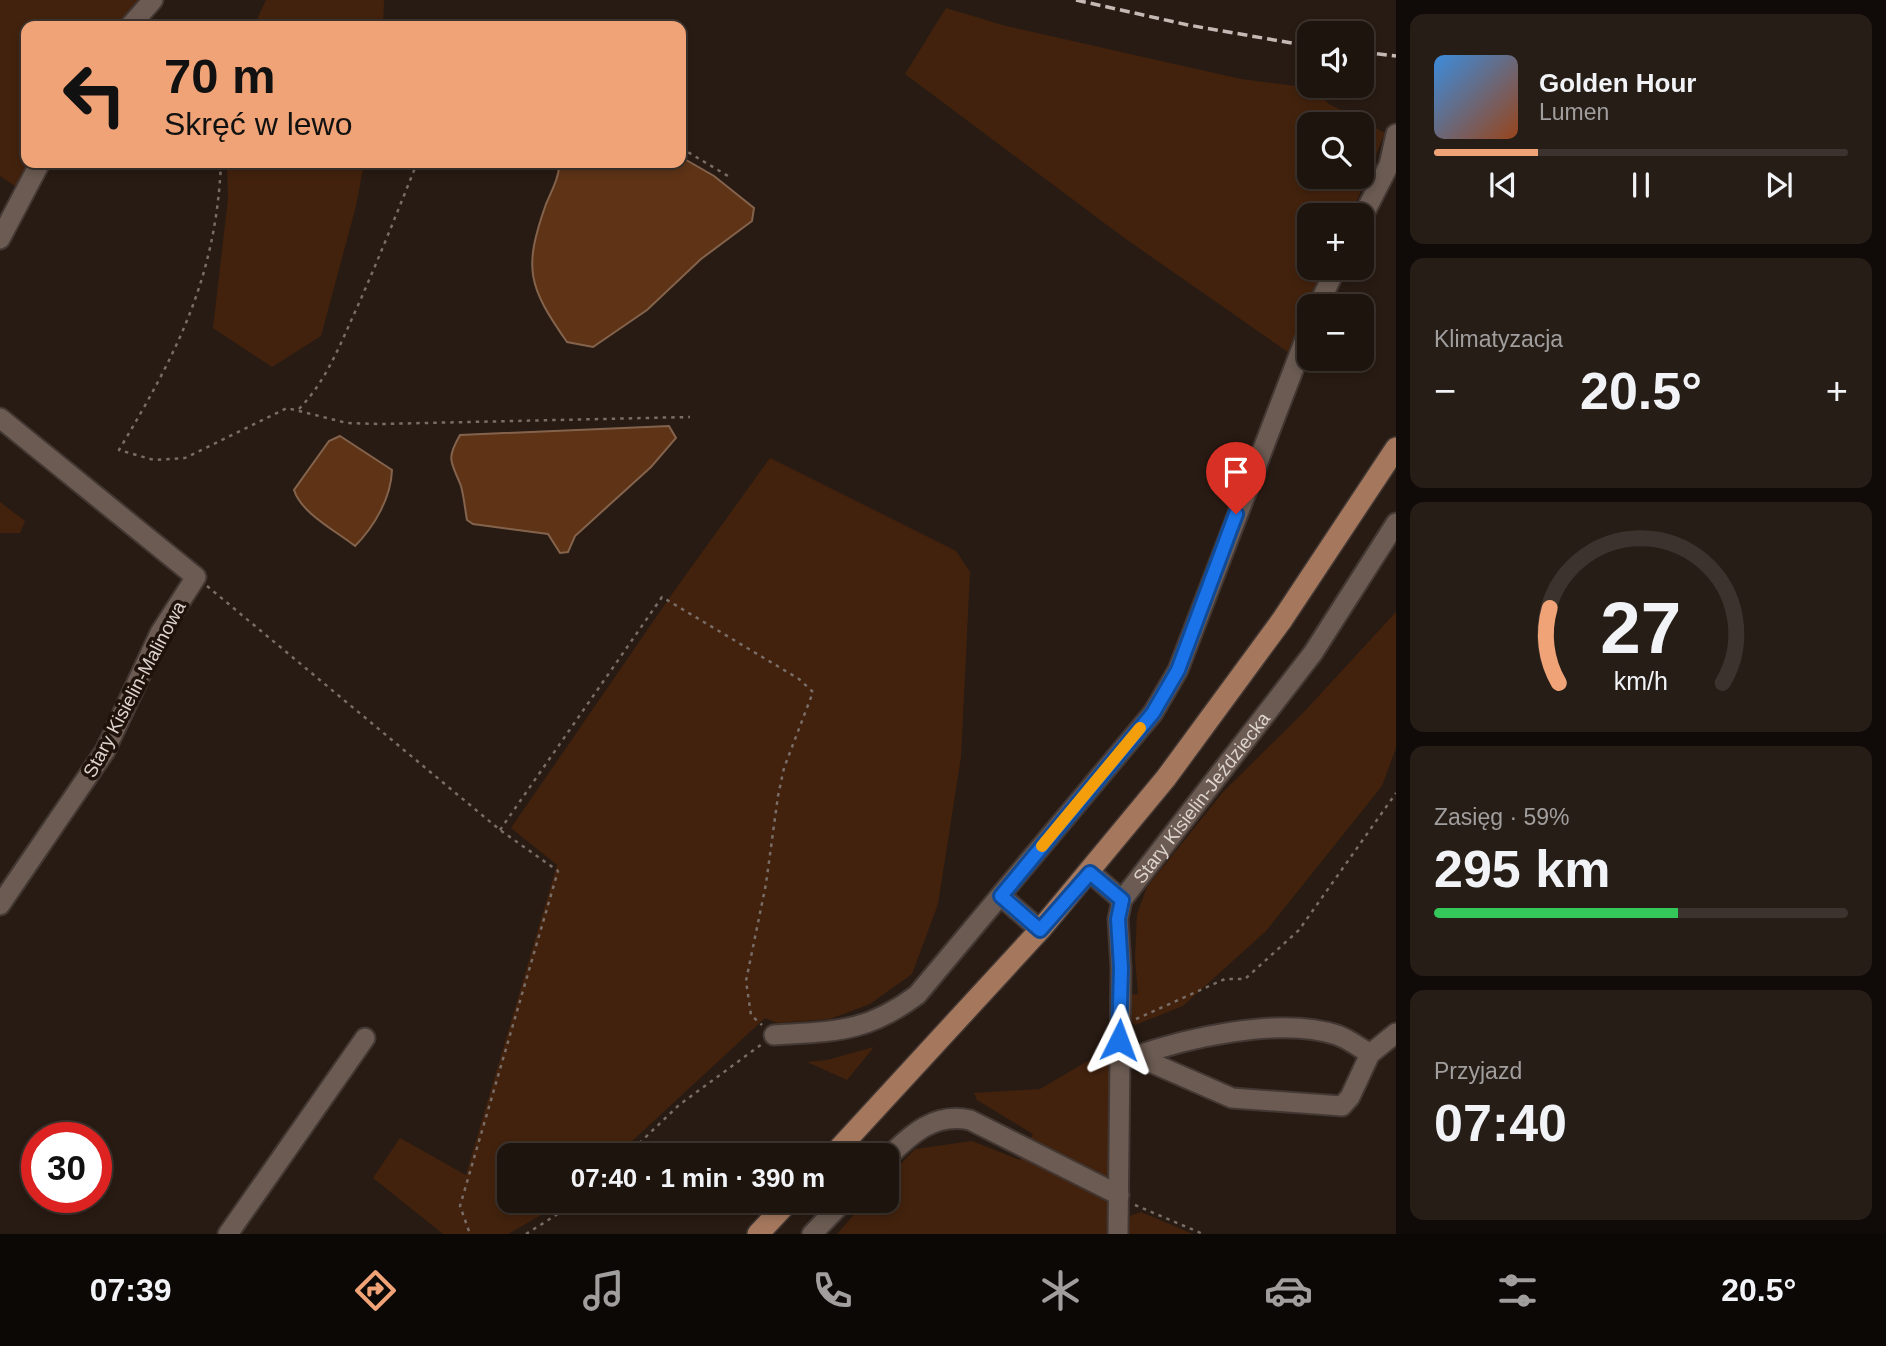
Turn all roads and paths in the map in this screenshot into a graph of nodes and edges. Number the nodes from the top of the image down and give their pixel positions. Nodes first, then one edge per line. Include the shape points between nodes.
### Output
1 (153, 0) edge
2 (134, 21) edge
3 (1396, 134) edge
4 (686, 151) edge
5 (37, 168) edge
6 (221, 168) edge
7 (415, 168) edge
8 (728, 176) dead end
9 (1370, 203) edge
10 (0, 239) edge
11 (1297, 360) edge
12 (299, 409) junction
13 (691, 417) dead end
14 (0, 418) edge
15 (1396, 448) edge
16 (1396, 523) edge
17 (196, 577) junction
18 (1396, 793) edge
19 (500, 830) junction
20 (1090, 873) junction
21 (7, 879) edge
22 (1001, 896) junction
23 (1122, 900) junction
24 (0, 905) edge
25 (1040, 930) junction
26 (1120, 1026) junction
27 (1396, 1033) edge
28 (774, 1035) junction
29 (365, 1038) dead end
30 (1370, 1054) junction
31 (1127, 1059) junction
32 (639, 1143) edge
33 (844, 1143) edge
34 (899, 1148) edge
35 (1119, 1195) junction
36 (559, 1213) edge
37 (778, 1213) edge
38 (832, 1213) edge
39 (228, 1234) edge
40 (470, 1234) edge
41 (526, 1234) edge
42 (758, 1234) edge
43 (812, 1234) edge
44 (1118, 1234) edge
45 (1203, 1234) edge

1 - 2 street
3 - 9 street via 1389,165
4 - 8 path
5 - 10 street
6 - 12 path via 206,273 191,316 119,450 154,460 185,458 287,408
7 - 12 path via 335,356 318,388
11 - 22 street via 1178,670 1153,713
12 - 13 path via 347,423 370,424
14 - 17 street
15 - 20 main road via 1282,620 1167,778
16 - 23 street, Stary Kisielin-Jeździecka via 1313,653
17 - 19 path
17 - 21 street, Stary Kisielin-Malinowa via 160,633 105,751
18 - 26 path via 1299,930 1245,979 1226,979
19 - 28 path via 662,597 800,679 813,692 784,768 746,981 751,1015
19 - 40 path via 558,871 460,1206
20 - 23 street
20 - 25 main road
21 - 24 street, Stary Kisielin-Malinowa
22 - 25 street
22 - 28 street via 934,978 896,1010 844,1031
23 - 26 street, Stary Kisielin-Jeździecka via 1118,919
25 - 33 main road
26 - 31 street, Stary Kisielin-Jeździecka
27 - 30 street
28 - 32 path via 679,1105
29 - 39 street
30 - 31 street via 1339,1035 1312,1030 1233,1031 1172,1043
30 - 31 street via 1342,1106 1232,1098
31 - 35 street, Stary Kisielin-Jeździecka
34 - 35 street via 926,1124 953,1116 970,1120
35 - 44 street, Stary Kisielin-Jeździecka
35 - 45 path
36 - 41 path
37 - 42 main road
38 - 43 street

